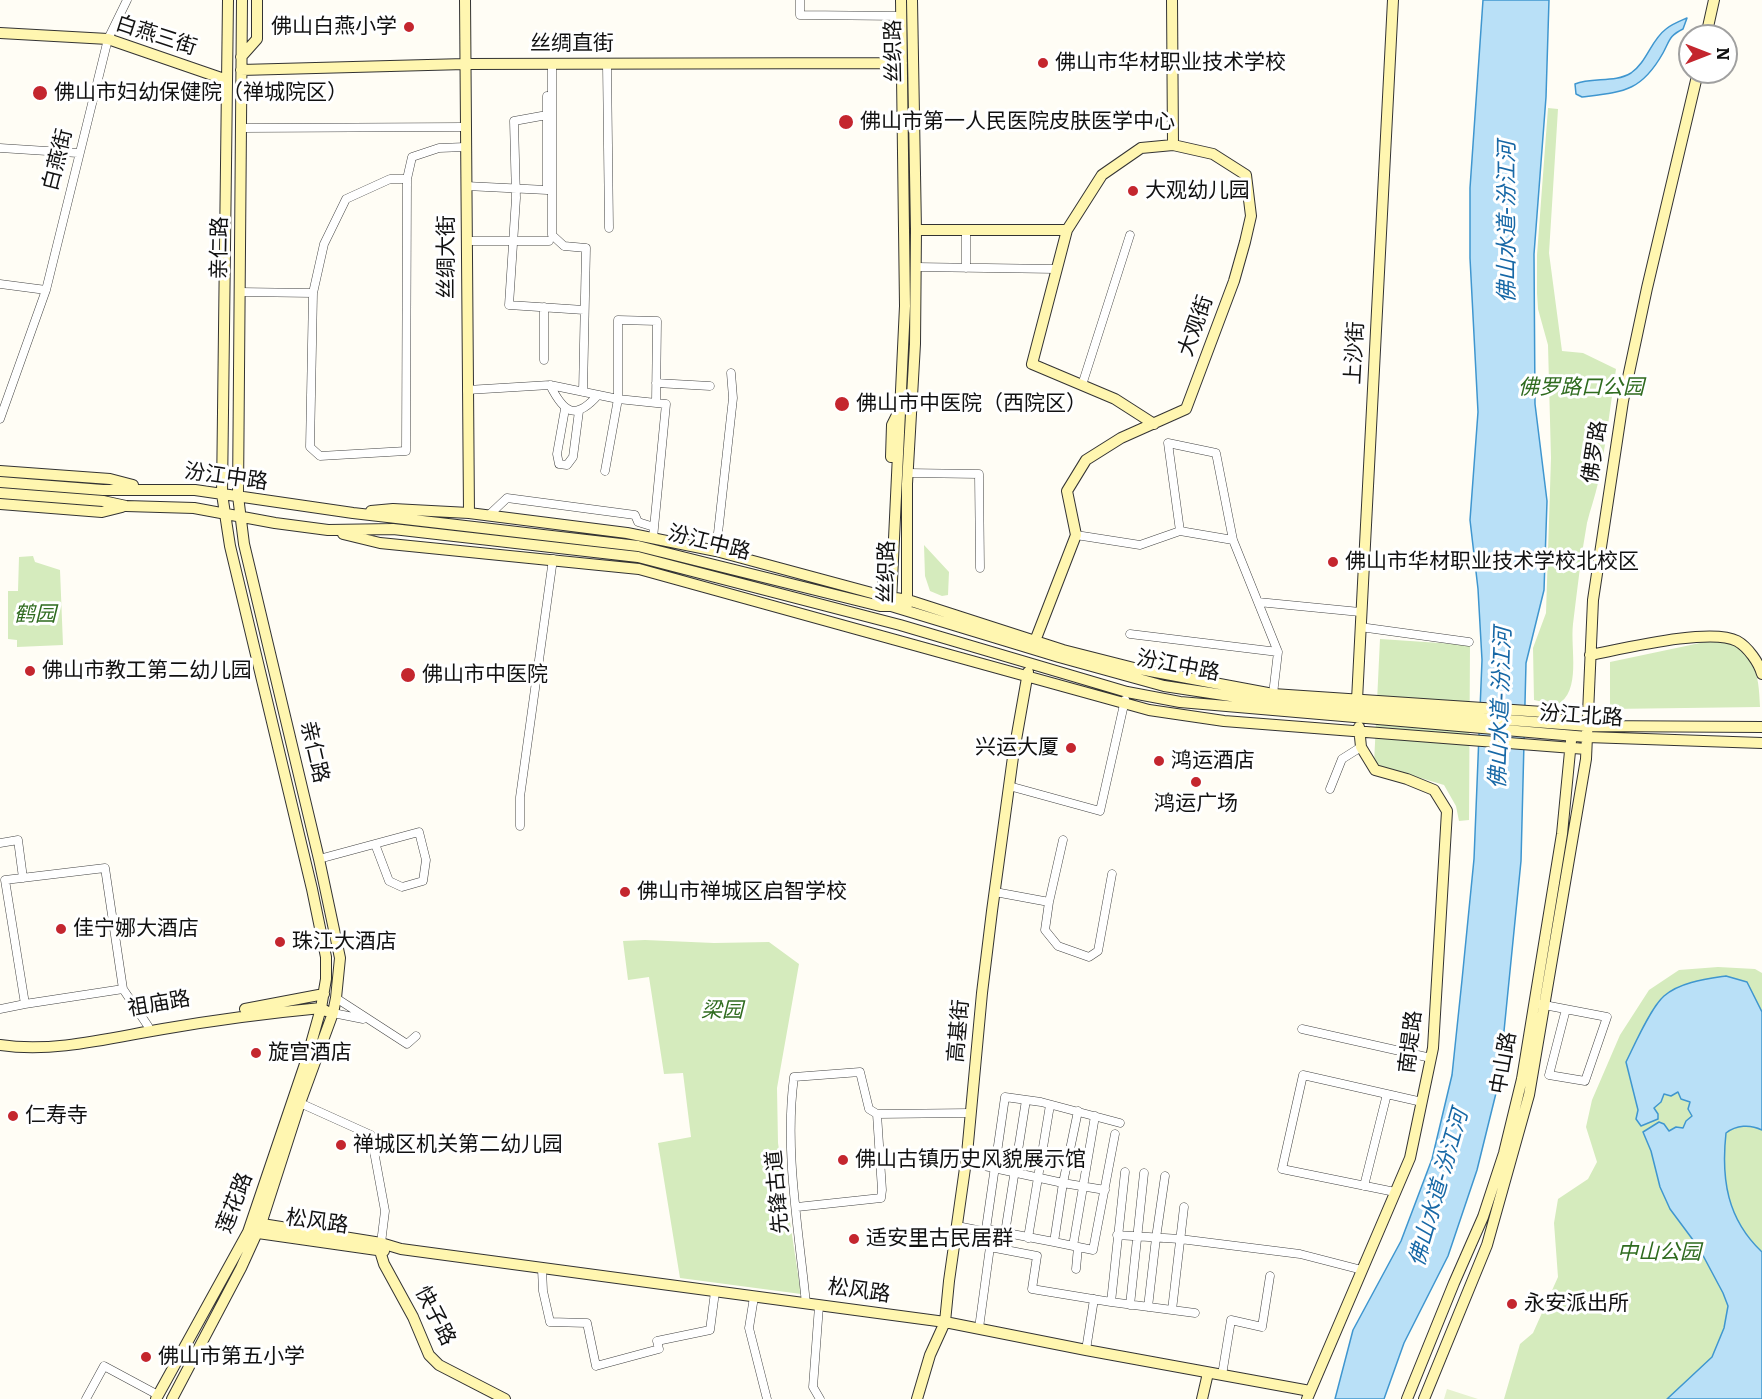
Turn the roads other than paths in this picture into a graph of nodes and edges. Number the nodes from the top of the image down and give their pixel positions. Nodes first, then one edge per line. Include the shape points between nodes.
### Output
1 (127, 0) edge
2 (228, 0) edge
3 (242, 0) edge
4 (257, 0) edge
5 (465, 0) edge
6 (800, 0) edge
7 (901, 0) edge
8 (912, 0) edge
9 (1172, 0) edge
10 (1393, 0) edge
11 (1714, 0) edge
12 (902, 16) junction
13 (1709, 24) edge
14 (0, 33) edge
15 (108, 39) junction
16 (241, 57) junction
17 (902, 63) junction
18 (465, 64) junction
19 (552, 64) junction
20 (607, 64) junction
21 (241, 70) junction
22 (227, 80) junction
23 (1695, 84) edge
24 (547, 89) dead end
25 (546, 115) junction
26 (465, 127) junction
27 (241, 128) junction
28 (1173, 145) junction
29 (465, 147) junction
30 (0, 148) edge
31 (78, 153) junction
32 (407, 179) junction
33 (466, 186) junction
34 (516, 189) junction
35 (609, 228) dead end
36 (916, 230) junction
37 (966, 230) junction
38 (1067, 230) junction
39 (1130, 235) dead end
40 (466, 241) junction
41 (549, 241) dead end
42 (513, 242) junction
43 (916, 267) junction
44 (966, 268) junction
45 (1056, 269) junction
46 (0, 284) edge
47 (46, 290) junction
48 (239, 292) junction
49 (313, 293) junction
50 (544, 307) junction
51 (584, 310) junction
52 (544, 360) dead end
53 (731, 374) dead end
54 (656, 383) junction
55 (1082, 385) junction
56 (550, 386) junction
57 (710, 386) dead end
58 (467, 390) junction
59 (583, 392) junction
60 (598, 395) junction
61 (618, 399) junction
62 (656, 402) junction
63 (565, 409) junction
64 (579, 411) junction
65 (0, 419) edge
66 (1154, 424) junction
67 (0, 471) edge
68 (605, 471) dead end
69 (907, 473) junction
70 (0, 482) edge
71 (145, 489) junction
72 (0, 493) edge
73 (222, 494) junction
74 (238, 496) junction
75 (0, 504) edge
76 (126, 506) junction
77 (352, 513) junction
78 (469, 513) junction
79 (225, 514) junction
80 (489, 515) junction
81 (240, 517) junction
82 (328, 530) junction
83 (1180, 531) junction
84 (653, 533) junction
85 (1076, 535) junction
86 (1233, 540) junction
87 (716, 551) junction
88 (553, 559) junction
89 (980, 568) dead end
90 (887, 601) junction
91 (1258, 602) junction
92 (907, 606) junction
93 (1360, 612) junction
94 (900, 625) junction
95 (1360, 627) junction
96 (1130, 634) dead end
97 (1035, 641) junction
98 (1469, 642) dead end
99 (1278, 652) junction
100 (1590, 655) junction
101 (1030, 663) junction
102 (1762, 674) edge
103 (1026, 676) junction
104 (1127, 692) junction
105 (1273, 694) junction
106 (1124, 704) junction
107 (1358, 709) junction
108 (1397, 712) junction
109 (1762, 727) edge
110 (1571, 730) junction
111 (1358, 732) junction
112 (1587, 732) junction
113 (1762, 743) edge
114 (1361, 747) junction
115 (1571, 749) junction
116 (1586, 749) junction
117 (1009, 786) junction
118 (1330, 789) dead end
119 (520, 826) dead end
120 (1063, 840) dead end
121 (0, 843) edge
122 (375, 843) junction
123 (319, 859) junction
124 (1112, 874) dead end
125 (23, 878) junction
126 (994, 892) junction
127 (1049, 902) junction
128 (123, 989) junction
129 (324, 994) junction
130 (336, 998) junction
131 (25, 1004) junction
132 (1539, 1004) junction
133 (321, 1008) junction
134 (0, 1009) edge
135 (1566, 1009) junction
136 (333, 1013) junction
137 (367, 1019) junction
138 (148, 1026) junction
139 (1302, 1029) dead end
140 (416, 1036) dead end
141 (0, 1039) edge
142 (0, 1045) edge
143 (1431, 1058) junction
144 (1387, 1094) junction
145 (1026, 1100) junction
146 (1422, 1102) junction
147 (300, 1103) junction
148 (1050, 1104) junction
149 (1078, 1111) junction
150 (971, 1113) junction
151 (877, 1114) junction
152 (1095, 1116) junction
153 (1120, 1123) dead end
154 (1115, 1134) dead end
155 (966, 1162) junction
156 (995, 1168) junction
157 (1125, 1172) dead end
158 (1015, 1173) junction
159 (1144, 1173) dead end
160 (1165, 1176) dead end
161 (1038, 1179) junction
162 (1063, 1183) junction
163 (1083, 1186) junction
164 (1364, 1186) junction
165 (1105, 1190) junction
166 (1395, 1192) junction
167 (797, 1207) junction
168 (1184, 1207) dead end
169 (957, 1226) junction
170 (254, 1228) junction
171 (1005, 1233) junction
172 (1117, 1235) junction
173 (1138, 1236) junction
174 (1028, 1238) junction
175 (1156, 1238) junction
176 (1180, 1239) junction
177 (1054, 1242) junction
178 (1076, 1246) junction
179 (380, 1247) junction
180 (990, 1247) junction
181 (542, 1269) junction
182 (1076, 1269) dead end
183 (1362, 1270) junction
184 (1270, 1276) dead end
185 (715, 1292) junction
186 (754, 1297) junction
187 (1094, 1299) junction
188 (1111, 1302) junction
189 (806, 1304) junction
190 (1130, 1305) junction
191 (819, 1306) junction
192 (1149, 1307) junction
193 (1172, 1310) junction
194 (1195, 1313) dead end
195 (945, 1322) junction
196 (978, 1328) junction
197 (1086, 1350) junction
198 (1208, 1373) junction
199 (1222, 1375) junction
200 (1309, 1395) edge
201 (157, 1397) edge
202 (87, 1399) edge
203 (172, 1399) edge
204 (505, 1399) edge
205 (766, 1399) edge
206 (819, 1399) edge
207 (917, 1399) edge
208 (1202, 1399) edge
209 (1407, 1399) edge
210 (1424, 1399) edge

1 - 15 street, 白燕街
2 - 22 main road, 亲仁路
3 - 16 main road, 亲仁路
4 - 16 main road via 257,39
5 - 18 main road, 丝绸大街
6 - 12 street via 800,15
7 - 12 main road, 丝织路
8 - 36 main road, 丝织路
9 - 28 main road
10 - 93 main road, 上沙街
11 - 13 main road
12 - 17 main road, 丝织路
14 - 15 main road, 白燕三街
15 - 22 main road, 白燕三街
15 - 31 street, 白燕街
16 - 21 main road, 亲仁路
17 - 20 main road, 丝绸直街
17 - 90 main road, 丝织路 via 905,283 900,408 892,424
18 - 19 main road, 丝绸直街
18 - 21 main road, 丝绸直街
18 - 26 main road, 丝绸大街
19 - 20 main road, 丝绸直街
19 - 51 street via 552,235 564,246 586,248
20 - 35 street
21 - 27 main road, 亲仁路
22 - 73 main road, 亲仁路
23 - 100 main road, 佛罗路 via 1623,401 1593,600
24 - 25 street
25 - 34 street via 514,121
25 - 34 street via 546,189
26 - 27 street
26 - 29 main road, 丝绸大街
27 - 48 main road, 亲仁路
28 - 38 main road via 1141,148 1102,175
28 - 66 main road, 大观街 via 1213,154 1246,175 1251,216 1234,281 1186,409
29 - 32 street via 439,148 412,157
29 - 33 main road, 丝绸大街
30 - 31 street
31 - 47 street, 白燕街
32 - 49 street via 390,179 345,199 324,244
32 - 49 street via 406,451 320,456 310,447
33 - 34 street
33 - 40 main road, 丝绸大街
34 - 42 street
36 - 37 main road
36 - 43 main road, 丝织路
37 - 38 main road
37 - 44 street
38 - 45 main road
39 - 55 street
40 - 42 street
40 - 58 main road, 丝绸大街
41 - 42 street
42 - 50 street via 509,305
43 - 44 street
43 - 69 main road, 丝织路
44 - 45 street
45 - 55 main road via 1032,364
46 - 47 street
47 - 65 street, 白燕街
48 - 49 street
48 - 74 main road, 亲仁路
50 - 51 street
50 - 52 street
51 - 59 street
53 - 87 street via 733,398
54 - 57 street
54 - 61 street via 657,321 618,320
54 - 62 street
55 - 66 main road via 1115,399
56 - 58 street
56 - 59 street
56 - 63 street
58 - 78 main road, 丝绸大街
59 - 60 street
60 - 61 street
60 - 64 street
61 - 62 street
61 - 68 street
62 - 84 street via 666,404
63 - 64 street
63 - 64 street via 556,454 560,464 567,465 573,457
66 - 85 main road, 大观街 via 1121,438 1086,460 1067,491
67 - 71 main road via 110,480
69 - 89 street via 979,474
69 - 92 main road, 丝织路
70 - 71 main road, 汾江中路 via 103,490
71 - 73 main road, 汾江中路
72 - 76 main road
73 - 74 main road, 汾江中路
73 - 79 main road, 亲仁路
74 - 77 main road, 汾江中路
74 - 81 main road, 亲仁路
75 - 76 main road via 102,512
76 - 79 main road, 汾江中路 via 194,508
77 - 78 main road via 393,509
77 - 90 main road, 汾江中路 via 638,546
78 - 80 main road
79 - 81 main road, 汾江中路
79 - 129 main road, 亲仁路 via 324,945
80 - 84 main road
80 - 84 street via 507,498 635,515
81 - 82 main road, 汾江中路
81 - 123 main road, 亲仁路
82 - 88 main road via 380,543
82 - 94 main road, 汾江中路 via 393,529 638,557
83 - 85 street via 1140,544
83 - 86 street
83 - 86 street via 1168,443 1216,453
84 - 87 main road
85 - 97 main road
86 - 91 street
87 - 90 main road
88 - 103 main road via 639,569
88 - 119 street via 520,797
90 - 92 main road, 汾江中路
90 - 94 main road, 丝织路
91 - 93 street
91 - 99 street
92 - 94 main road, 丝织路
92 - 97 main road
92 - 107 main road, 汾江中路 via 1164,686 1270,702
93 - 95 main road, 上沙街
94 - 101 main road, 汾江中路
95 - 98 street
95 - 107 main road, 上沙街
96 - 99 street
97 - 105 main road via 1134,668
99 - 105 street
100 - 102 main road via 1711,636 1737,641 1750,653
100 - 112 main road, 佛罗路
101 - 103 main road, 高基街
101 - 104 main road, 汾江中路
103 - 106 main road
103 - 117 main road, 高基街
104 - 106 street
104 - 107 main road, 汾江中路 via 1180,702
105 - 107 main road
106 - 111 main road via 1224,722
106 - 117 street via 1100,811
107 - 108 main road
107 - 108 main road, 汾江中路
107 - 111 main road, 南堤路
108 - 110 main road, 汾江北路
108 - 110 main road via 1543,712
109 - 112 main road, 汾江北路
110 - 112 main road, 汾江北路
110 - 115 main road, 中山路
111 - 114 main road, 南堤路
111 - 115 main road
112 - 113 main road, 汾江北路
112 - 116 main road, 中山路
114 - 118 street via 1342,759
114 - 143 main road, 南堤路 via 1375,770 1434,790 1447,811
115 - 116 main road
115 - 132 main road, 中山路
116 - 132 main road, 中山路
117 - 126 main road, 高基街
120 - 127 street
121 - 125 street via 18,840
122 - 122 street via 419,832 426,860 423,881 402,887 389,881
122 - 123 street
123 - 130 main road, 亲仁路 via 340,958
124 - 127 street via 1098,951 1089,957 1058,946 1045,930
125 - 128 street via 105,868
125 - 131 street via 4,880
126 - 127 street
126 - 150 main road, 高基街
128 - 131 street
128 - 138 street
129 - 130 main road
129 - 133 main road, 亲仁路
129 - 138 main road, 祖庙路
130 - 136 main road, 亲仁路
130 - 137 street
131 - 134 street
132 - 135 street
132 - 209 main road, 中山路 via 1504,1153 1483,1217
132 - 210 main road, 中山路 via 1529,1095 1486,1245
133 - 136 main road
133 - 142 main road, 祖庙路 via 230,1017 65,1046
133 - 170 main road, 莲花路
135 - 135 street via 1550,1075 1585,1081 1607,1017
136 - 137 street
136 - 147 main road, 莲花路
137 - 140 street via 407,1044
138 - 141 main road, 祖庙路 via 65,1041
139 - 143 street
143 - 146 main road, 南堤路
144 - 146 street
144 - 164 street
144 - 164 street via 1303,1075 1282,1169
145 - 148 street
145 - 156 street via 1005,1097
145 - 158 street
146 - 166 main road, 南堤路 via 1410,1158
147 - 170 main road, 莲花路
147 - 179 street via 371,1135 385,1211
148 - 149 street
148 - 161 street
149 - 152 street
149 - 162 street
150 - 151 street
150 - 155 main road, 高基街
151 - 167 street via 881,1198
151 - 167 street, 先锋古道 via 869,1109 860,1072 794,1077 790,1135
152 - 153 street
152 - 163 street
154 - 165 street
155 - 156 street
155 - 169 main road, 高基街
156 - 158 street
156 - 171 street via 986,1229
157 - 172 street
158 - 161 street
158 - 171 street
159 - 173 street
160 - 175 street
161 - 162 street
161 - 174 street
162 - 163 street
162 - 177 street
163 - 165 street
163 - 178 street
164 - 166 street
165 - 178 street via 1093,1250
166 - 183 main road, 南堤路
167 - 189 street, 先锋古道
168 - 176 street
169 - 180 street via 992,1233
169 - 195 main road, 高基街
170 - 179 main road, 松风路
170 - 201 main road, 莲花路
170 - 203 main road, 莲花路 via 241,1268
171 - 174 street
172 - 173 street
172 - 188 street
173 - 175 street
173 - 190 street
174 - 177 street
175 - 176 street
175 - 192 street
176 - 183 street via 1300,1254
176 - 193 street
177 - 178 street
178 - 182 street
179 - 181 main road, 松风路
179 - 204 main road, 快子路 via 384,1264 429,1355 448,1370
180 - 187 street via 1037,1256 1032,1289
180 - 196 street
181 - 185 main road, 松风路
181 - 185 street via 550,1322 587,1323 596,1366 659,1349 657,1341 710,1330
183 - 200 main road, 南堤路
184 - 199 street via 1262,1327 1231,1320
185 - 186 main road, 松风路
186 - 189 main road, 松风路
186 - 205 street via 749,1328
187 - 188 street
187 - 197 street
188 - 190 street
189 - 191 main road, 松风路
190 - 192 street
191 - 195 main road, 松风路
191 - 206 street via 813,1387
192 - 193 street
193 - 194 street
195 - 196 main road, 松风路
195 - 207 main road, 高基街
196 - 197 main road, 松风路
197 - 198 main road, 松风路
198 - 199 main road, 松风路
198 - 208 main road
199 - 200 main road, 松风路
201 - 202 street via 104,1366

